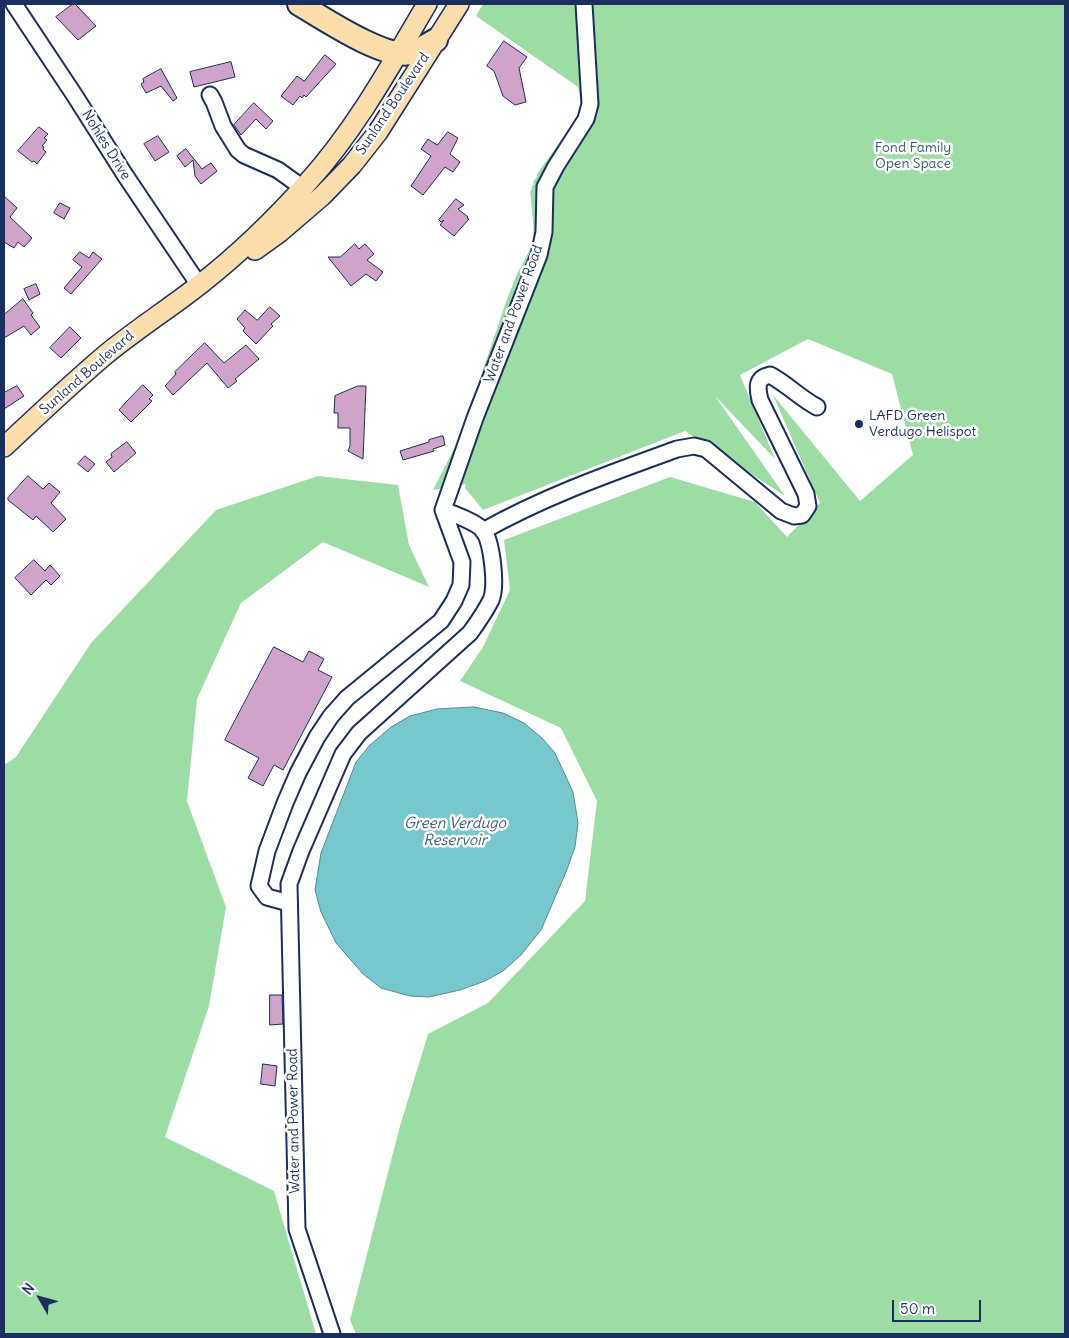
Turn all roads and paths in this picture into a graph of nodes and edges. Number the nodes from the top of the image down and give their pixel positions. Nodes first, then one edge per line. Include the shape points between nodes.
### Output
1 (14, 4) edge
2 (299, 4) edge
3 (428, 4) edge
4 (459, 4) edge
5 (584, 4) edge
6 (436, 40) junction
7 (397, 54) junction
8 (210, 96) dead end
9 (303, 188) junction
10 (199, 285) junction
11 (817, 407) dead end
12 (4, 447) edge
13 (443, 510) junction
14 (483, 531) junction
15 (289, 903) junction
16 (332, 1334) edge

1 - 10 street, Nohles Drive
2 - 7 highway via 359,38
3 - 7 main road, Sunland Boulevard
4 - 6 main road, Sunland Boulevard
5 - 13 street, Water and Power Road via 590,104 586,119 545,187 544,232 538,255
6 - 7 highway via 412,53
6 - 10 main road, Sunland Boulevard via 378,132 352,165 280,232 233,267
7 - 9 main road, Sunland Boulevard via 334,151
8 - 9 street via 238,150 278,170
9 - 10 main road, Sunland Boulevard via 256,236
10 - 12 main road, Sunland Boulevard via 104,356
11 - 14 street via 770,374 759,380 760,400 806,494 808,506 802,515 781,511 706,449 694,446 677,449 561,492
13 - 14 street via 462,517
13 - 15 street via 462,562 461,585 441,621 347,698 317,737 281,812 267,850 260,886 267,897
14 - 15 street, Water and Power Road via 491,555 492,598 470,633 359,733 343,754 300,852 289,884
15 - 16 street, Water and Power Road via 297,1229

